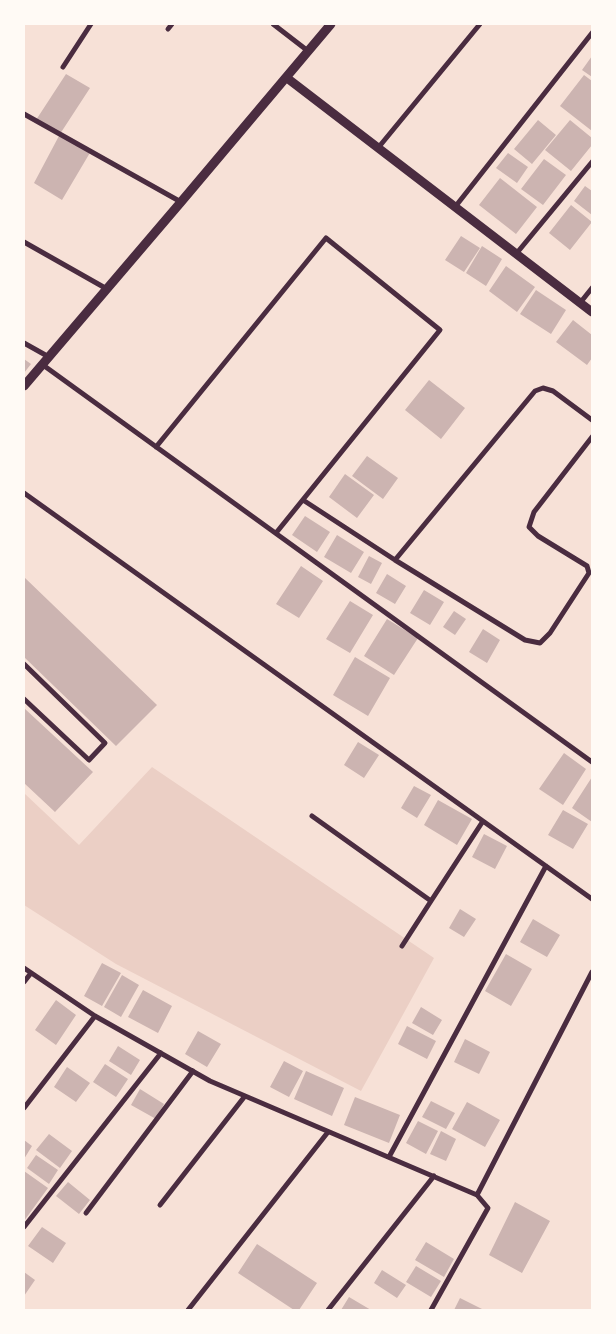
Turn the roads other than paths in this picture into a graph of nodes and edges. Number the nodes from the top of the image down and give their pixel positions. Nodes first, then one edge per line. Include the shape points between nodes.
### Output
1 (91, 24) edge
2 (172, 24) edge
3 (273, 24) edge
4 (331, 24) edge
5 (480, 24) edge
6 (168, 29) dead end
7 (592, 33) edge
8 (308, 51) junction
9 (63, 67) dead end
10 (287, 78) junction
11 (24, 114) edge
12 (378, 148) junction
13 (592, 162) edge
14 (182, 202) junction
15 (455, 207) junction
16 (24, 242) edge
17 (516, 254) junction
18 (592, 288) edge
19 (107, 290) junction
20 (580, 303) junction
21 (592, 312) edge
22 (24, 342) edge
23 (50, 357) junction
24 (43, 365) junction
25 (24, 386) edge
26 (592, 420) edge
27 (592, 437) edge
28 (156, 447) junction
29 (24, 493) edge
30 (303, 500) junction
31 (276, 533) junction
32 (395, 560) junction
33 (24, 664) edge
34 (24, 699) edge
35 (592, 762) edge
36 (312, 816) dead end
37 (483, 821) junction
38 (546, 866) junction
39 (592, 899) edge
40 (431, 901) junction
41 (402, 946) dead end
42 (24, 968) edge
43 (592, 972) edge
44 (31, 973) junction
45 (24, 982) edge
46 (95, 1016) junction
47 (161, 1053) junction
48 (193, 1072) junction
49 (245, 1096) junction
50 (24, 1108) edge
51 (328, 1132) junction
52 (389, 1157) junction
53 (434, 1176) junction
54 (477, 1195) junction
55 (160, 1205) dead end
56 (86, 1213) dead end
57 (24, 1228) edge
58 (188, 1310) edge
59 (328, 1310) edge
60 (431, 1310) edge

1 - 9 street
2 - 6 street
3 - 8 street
4 - 8 street
5 - 12 street
7 - 15 street
8 - 10 street
10 - 12 street
10 - 14 street
11 - 14 street
12 - 15 street
13 - 17 street
14 - 19 street
15 - 17 street
16 - 19 street
17 - 20 street
18 - 20 street
19 - 23 street
20 - 21 street
22 - 23 street
23 - 24 street
24 - 25 street
24 - 28 street
26 - 32 street via 552,391 543,388 535,391
27 - 32 street via 534,512 529,527 586,566 589,573 540,644 525,640
28 - 30 street via 326,238 440,330
28 - 31 street
29 - 37 street
30 - 31 street
30 - 32 street
31 - 35 street
33 - 34 street via 105,743 89,760
36 - 40 street
37 - 38 street
37 - 40 street
38 - 39 street
38 - 52 street
40 - 41 street
42 - 44 street
43 - 54 street
44 - 45 street
44 - 46 street
46 - 47 street
46 - 50 street
47 - 48 street
47 - 57 street
48 - 49 street
48 - 56 street
49 - 51 street
49 - 55 street
51 - 52 street
51 - 58 street
52 - 53 street
53 - 54 street
53 - 59 street
54 - 60 street via 488,1208

